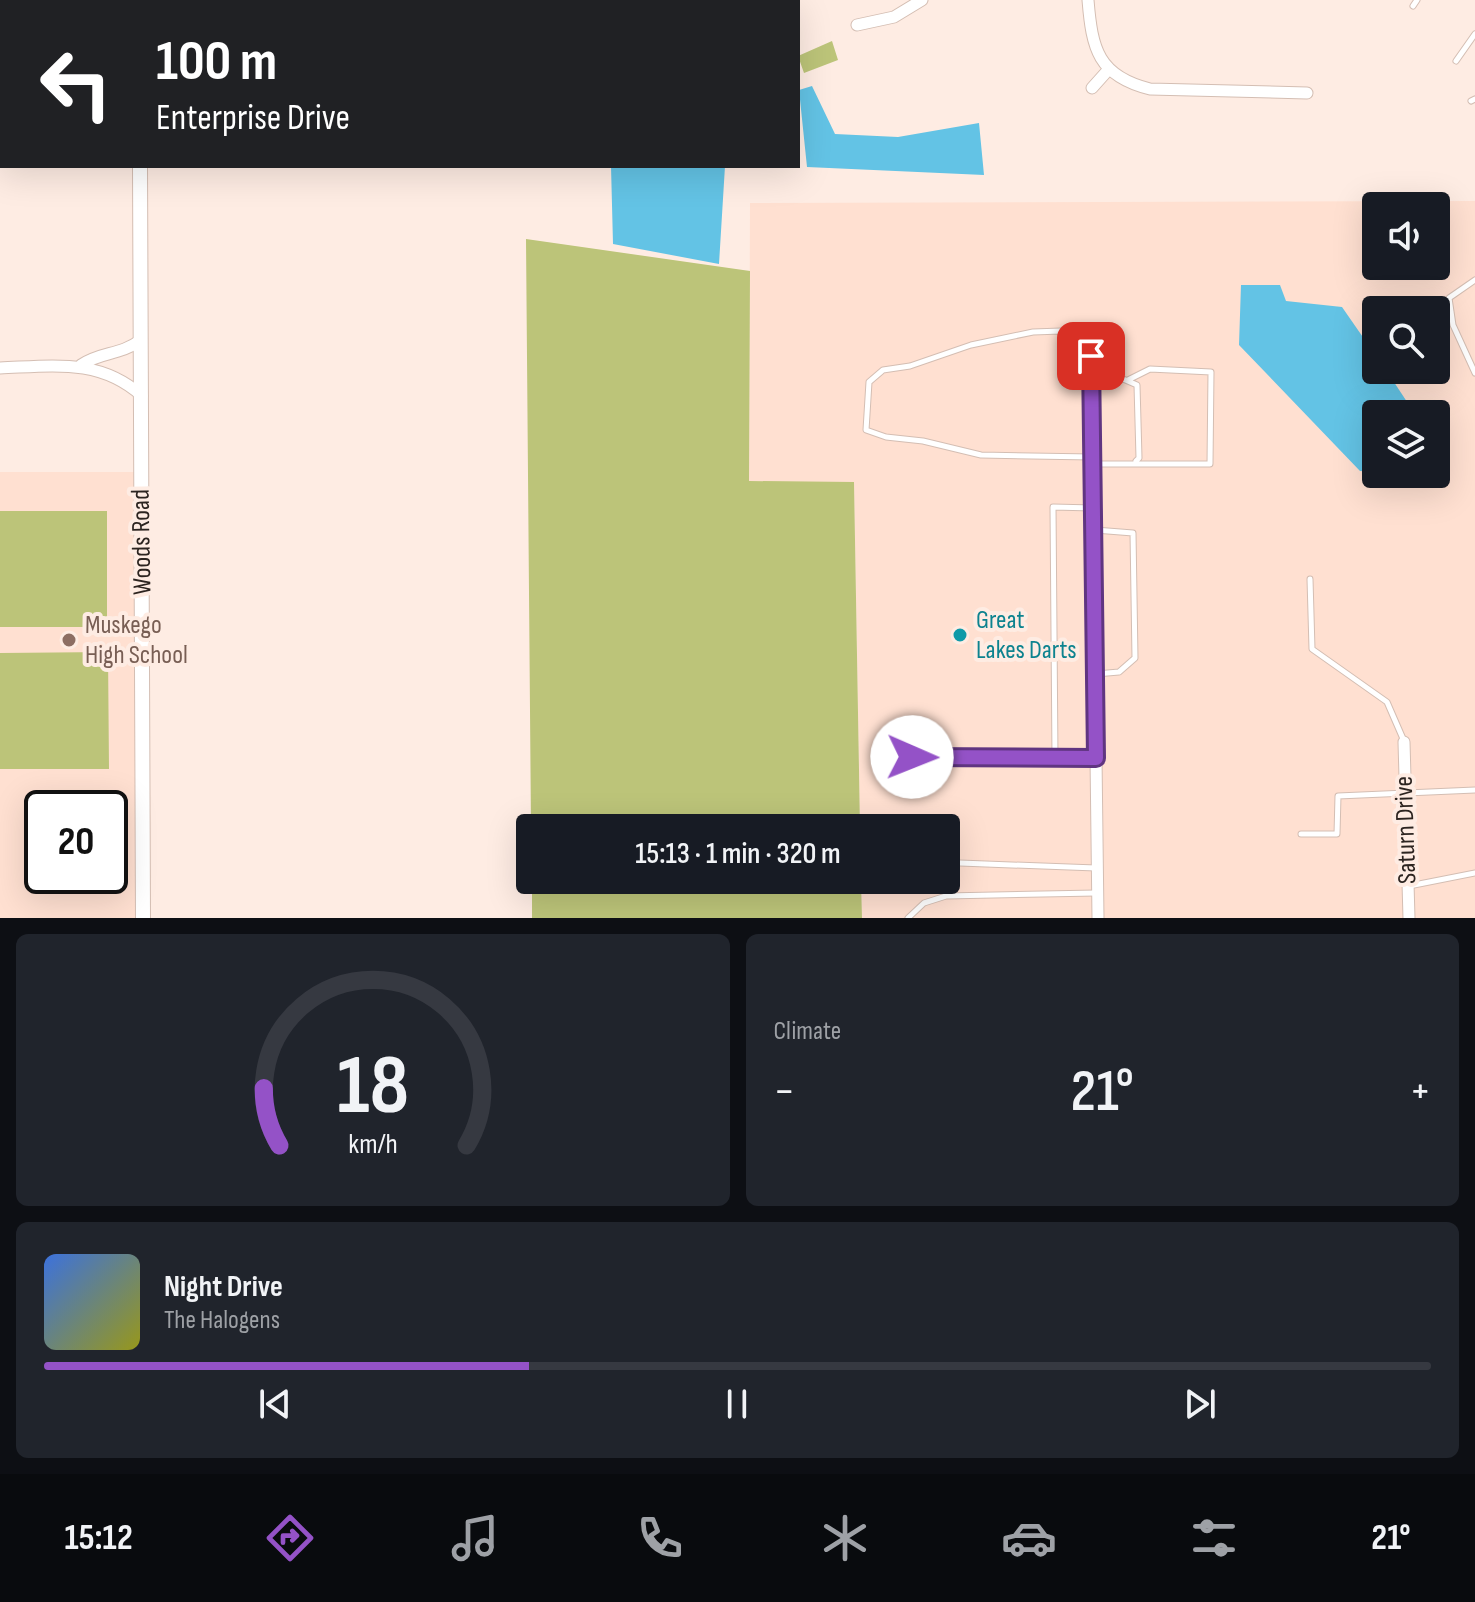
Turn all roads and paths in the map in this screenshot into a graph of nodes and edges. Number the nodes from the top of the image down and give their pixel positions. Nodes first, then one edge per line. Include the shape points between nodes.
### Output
1 (922, 0) edge
2 (1088, 0) edge
3 (857, 25) dead end
4 (1475, 34) edge
5 (1456, 61) dead end
6 (1109, 69) junction
7 (1092, 88) dead end
8 (1307, 93) dead end
9 (140, 168) edge
10 (1475, 280) edge
11 (141, 340) junction
12 (1091, 361) junction
13 (81, 365) junction
14 (0, 368) edge
15 (1475, 373) edge
16 (1128, 380) junction
17 (142, 396) junction
18 (1094, 460) junction
19 (1136, 461) junction
20 (1094, 508) junction
21 (1095, 530) junction
22 (1310, 579) dead end
23 (1096, 674) junction
24 (1404, 742) joint
25 (912, 757) dead end
26 (1055, 758) junction
27 (1096, 758) junction
28 (1475, 790) edge
29 (1405, 796) junction
30 (1301, 834) dead end
31 (960, 863) dead end
32 (1097, 868) junction
33 (1475, 873) edge
34 (1408, 886) junction
35 (1097, 893) junction
36 (143, 918) edge
37 (908, 918) edge
38 (1098, 918) edge
39 (1409, 918) edge

1 - 3 street via 894,17
2 - 6 street via 1094,42
4 - 5 lane
6 - 7 street
6 - 8 street via 1150,89
9 - 11 street, Woods Road
10 - 15 lane via 1449,298 1453,325
11 - 13 street via 122,354 97,354
11 - 17 street, Woods Road
12 - 16 lane
12 - 18 street
12 - 18 lane via 1079,342 1061,331 1033,332 883,370 869,382 866,430 981,455
13 - 14 street
13 - 17 street via 122,378
16 - 19 lane via 1138,391
16 - 19 lane via 1150,369 1211,372 1210,464
17 - 36 street, Woods Road
18 - 19 lane
18 - 20 street
20 - 21 street
20 - 26 lane via 1053,507
21 - 23 street
21 - 23 lane via 1133,533 1135,658 1119,672
22 - 24 lane via 1312,649 1387,702
23 - 27 street
24 - 29 street, Saturn Drive
25 - 26 lane
26 - 27 lane
27 - 32 street
28 - 29 lane
29 - 30 lane via 1338,796 1337,834
29 - 34 street, Saturn Drive
31 - 32 lane
32 - 35 street
33 - 34 lane
34 - 39 street, Saturn Drive
35 - 37 lane via 946,896 924,903
35 - 38 street

